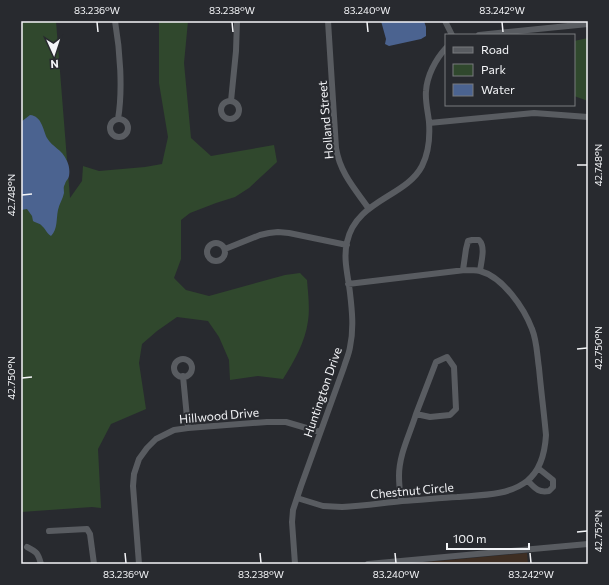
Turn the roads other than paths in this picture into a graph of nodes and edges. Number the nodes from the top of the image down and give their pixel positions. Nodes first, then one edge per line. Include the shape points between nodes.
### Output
1 (115, 21) edge
2 (237, 21) edge
3 (328, 21) edge
4 (445, 21) edge
5 (588, 24) edge
6 (452, 34) edge
7 (489, 34) edge
8 (445, 49) edge
9 (231, 101) dead end
10 (588, 117) edge
11 (118, 119) dead end
12 (429, 123) junction
13 (369, 209) junction
14 (347, 245) junction
15 (225, 249) dead end
16 (463, 270) junction
17 (480, 271) junction
18 (348, 284) junction
19 (183, 376) dead end
20 (416, 414) junction
21 (188, 428) junction
22 (320, 432) junction
23 (538, 468) junction
24 (528, 481) junction
25 (297, 498) junction
26 (401, 501) junction
27 (49, 531) dead end
28 (588, 544) edge
29 (27, 547) dead end
30 (41, 564) edge
31 (94, 564) edge
32 (139, 564) edge
33 (295, 564) edge
34 (368, 564) edge

1 - 11 street via 120,72
2 - 9 street
3 - 13 street, Holland Street via 338,158 345,175
4 - 6 street
5 - 7 street
8 - 12 street, Huntington Drive via 433,66 429,77 426,91
10 - 12 street via 534,113
12 - 13 street, Huntington Drive via 429,140 422,167 412,179
13 - 14 street, Huntington Drive via 355,224
14 - 15 street via 278,232 260,235
14 - 18 street, Huntington Drive
16 - 17 street, Chestnut Circle
16 - 17 street via 468,241 479,240 483,247
16 - 18 street, Chestnut Circle
17 - 23 street, Chestnut Circle via 502,283 513,295 532,330 546,435
18 - 22 street, Huntington Drive via 353,324 350,347
19 - 21 street
20 - 20 street via 430,417 450,415 456,409 454,367 447,357 436,362
20 - 26 street via 400,463
21 - 22 street, Hillwood Drive via 286,422
21 - 32 street, Hillwood Drive via 174,430 156,439 139,459 133,486
22 - 25 street, Huntington Drive
23 - 24 street, Chestnut Circle
23 - 24 street via 553,480 553,487 543,492
24 - 26 street, Chestnut Circle via 495,494
25 - 26 street, Chestnut Circle via 315,504 334,506
25 - 33 street, Huntington Drive via 292,522
27 - 31 street via 87,529
28 - 34 street
29 - 30 street via 37,552

